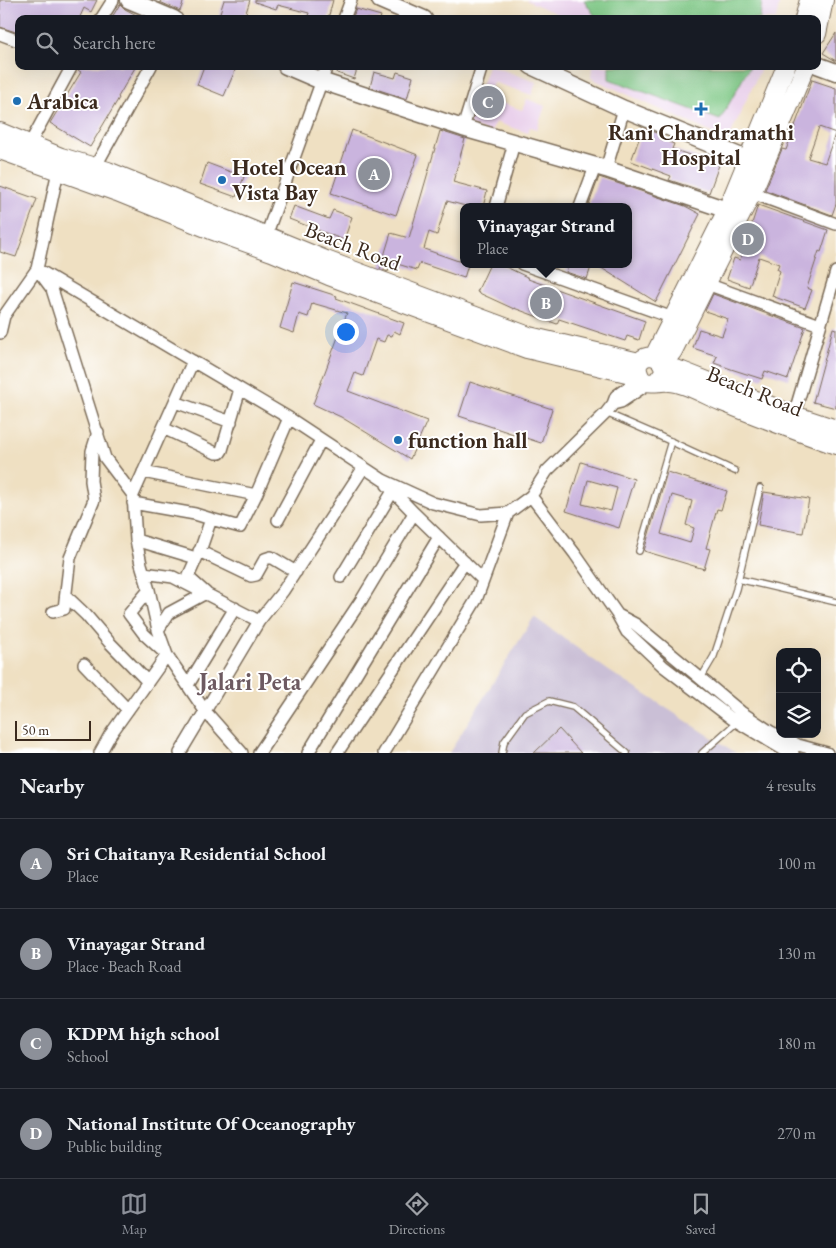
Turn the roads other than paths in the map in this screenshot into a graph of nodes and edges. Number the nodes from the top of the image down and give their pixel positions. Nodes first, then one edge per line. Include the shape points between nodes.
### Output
1 (113, 0) edge
2 (129, 0) edge
3 (351, 0) edge
4 (380, 0) edge
5 (822, 2) edge
6 (104, 15) edge
7 (165, 15) edge
8 (345, 15) edge
9 (415, 15) edge
10 (808, 15) edge
11 (820, 15) edge
12 (0, 34) edge
13 (15, 40) edge
14 (821, 66) edge
15 (70, 70) edge
16 (149, 70) edge
17 (305, 70) edge
18 (481, 70) edge
19 (540, 70) edge
20 (784, 70) edge
21 (804, 70) edge
22 (836, 72) edge
23 (324, 74) edge
24 (624, 109) junction
25 (463, 128) junction
26 (0, 132) edge
27 (34, 136) dead end
28 (514, 143) junction
29 (0, 150) edge
30 (99, 160) dead end
31 (749, 160) junction
32 (59, 164) junction
33 (600, 168) junction
34 (752, 193) junction
35 (497, 203) edge
36 (582, 203) edge
37 (728, 210) junction
38 (836, 224) edge
39 (266, 236) junction
40 (533, 268) edge
41 (557, 268) edge
42 (37, 269) junction
43 (836, 272) edge
44 (554, 276) junction
45 (707, 284) junction
46 (673, 318) junction
47 (820, 325) junction
48 (0, 333) edge
49 (193, 361) junction
50 (651, 371) junction
51 (240, 389) junction
52 (175, 402) junction
53 (609, 409) junction
54 (794, 414) junction
55 (289, 418) junction
56 (231, 422) junction
57 (163, 428) junction
58 (836, 429) edge
59 (98, 432) junction
60 (321, 440) junction
61 (670, 441) junction
62 (836, 445) edge
63 (364, 467) junction
64 (735, 471) dead end
65 (143, 472) junction
66 (383, 480) junction
67 (760, 488) dead end
68 (393, 491) junction
69 (256, 495) junction
70 (531, 496) junction
71 (133, 499) junction
72 (414, 513) junction
73 (508, 513) junction
74 (211, 519) junction
75 (278, 520) dead end
76 (439, 537) junction
77 (136, 540) junction
78 (638, 551) dead end
79 (198, 555) junction
80 (464, 562) junction
81 (296, 572) junction
82 (144, 573) junction
83 (341, 577) dead end
84 (738, 579) junction
85 (483, 580) junction
86 (149, 590) junction
87 (206, 593) junction
88 (66, 596) junction
89 (836, 602) edge
90 (234, 608) junction
91 (53, 612) dead end
92 (617, 614) junction
93 (259, 621) junction
94 (158, 630) junction
95 (168, 655) junction
96 (84, 664) dead end
97 (701, 678) junction
98 (148, 682) junction
99 (188, 685) junction
100 (128, 710) junction
101 (205, 710) junction
102 (737, 722) junction
103 (106, 751) edge
104 (180, 753) edge
105 (242, 753) edge
106 (260, 753) edge
107 (308, 753) edge
108 (338, 753) edge
109 (384, 753) edge
110 (502, 753) edge
111 (627, 753) edge
112 (702, 753) edge
113 (794, 753) edge
114 (827, 753) edge

1 - 6 street
2 - 7 street
3 - 8 street
4 - 9 street
5 - 10 main road
5 - 11 main road
12 - 13 street
14 - 22 street
15 - 27 street
16 - 30 street
17 - 23 street
18 - 25 street
19 - 24 street
20 - 31 main road
21 - 34 main road
23 - 25 street
23 - 39 street
24 - 31 street
24 - 33 street
25 - 28 street
26 - 32 main road, Beach Road
28 - 33 street
28 - 35 street
29 - 32 main road, Beach Road
31 - 37 main road
32 - 39 main road, Beach Road via 108,171
32 - 42 street
32 - 50 main road, Beach Road via 117,192 211,230 527,349
33 - 36 street
33 - 37 street
34 - 38 street
34 - 45 main road
37 - 46 main road
39 - 50 main road, Beach Road via 529,336
40 - 44 street
41 - 44 street
42 - 48 street via 4,316
42 - 49 street
42 - 59 street via 52,289
43 - 47 street
44 - 46 street
45 - 47 street
45 - 50 main road via 673,351
46 - 50 main road
47 - 54 street
49 - 51 street
49 - 52 street
50 - 53 street via 621,402
50 - 54 main road, Beach Road via 682,371
50 - 62 main road, Beach Road via 789,430
51 - 55 street
51 - 56 street
52 - 56 street
52 - 57 street
53 - 61 lane
53 - 70 street via 547,471
54 - 58 main road, Beach Road
55 - 60 street
55 - 69 street
56 - 57 street via 220,453
57 - 65 street
59 - 71 street via 105,458
59 - 88 street via 92,451 94,500 70,558
60 - 63 street
60 - 75 street
61 - 64 lane
61 - 78 lane
63 - 66 street
63 - 81 street
65 - 69 street
65 - 71 street
66 - 68 street
66 - 73 street via 433,503 481,515
67 - 84 lane
68 - 72 street
68 - 83 street
69 - 74 street via 240,527
70 - 73 street
70 - 92 street
71 - 74 street
71 - 77 street
72 - 76 street
72 - 106 street via 362,599
73 - 85 street
74 - 79 street
76 - 80 street
76 - 107 street
77 - 79 street
77 - 82 street
79 - 81 street via 251,576 256,575 266,559 271,557
79 - 87 street via 188,577
80 - 85 street
80 - 108 street
81 - 93 street
82 - 86 street
82 - 87 street via 173,577
84 - 89 lane
84 - 97 lane via 714,656
85 - 109 street via 476,600
86 - 94 street
86 - 95 street via 129,614 144,634
87 - 90 street
87 - 94 street via 169,613
88 - 91 street via 64,609
88 - 98 street
90 - 93 street
90 - 99 street
92 - 97 street via 635,624
92 - 102 street via 627,632 663,666
93 - 101 street
94 - 95 street
95 - 98 street
95 - 99 street
96 - 100 street
97 - 114 street via 741,712 772,732 798,745
98 - 100 street
99 - 101 street
100 - 103 street
101 - 104 street
101 - 105 street
102 - 112 lane
102 - 113 street
110 - 111 lane via 504,742 525,713 549,701 573,707

